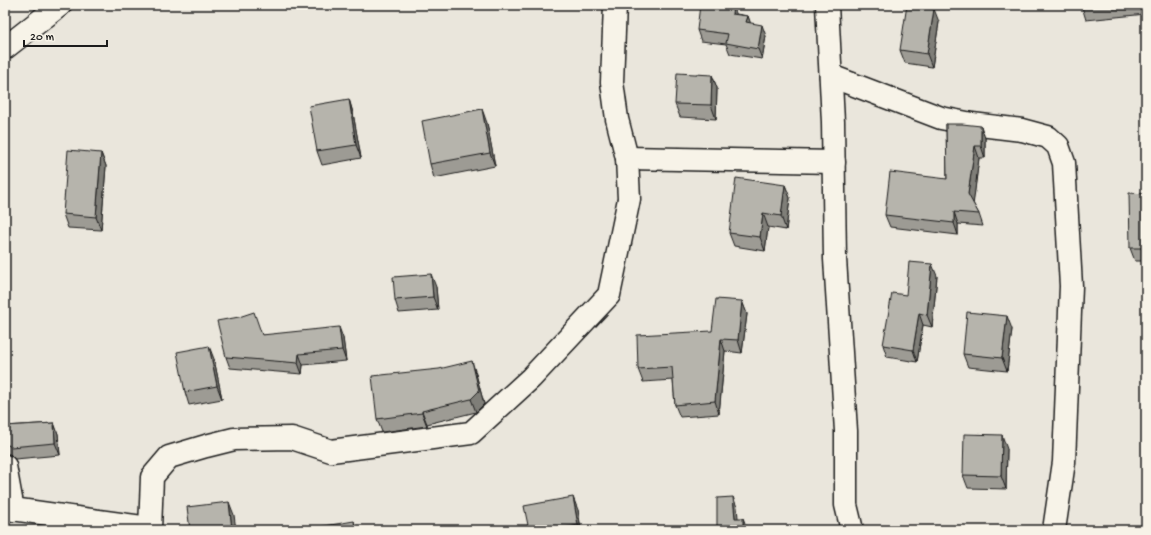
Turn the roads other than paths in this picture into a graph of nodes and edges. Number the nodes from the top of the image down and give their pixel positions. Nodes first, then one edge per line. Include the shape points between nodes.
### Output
1 (60, 5) edge
2 (615, 5) edge
3 (828, 5) edge
4 (5, 48) edge
5 (831, 76) junction
6 (627, 158) junction
7 (834, 162) junction
8 (5, 466) edge
9 (9, 509) edge
10 (149, 529) edge
11 (852, 530) edge
12 (1054, 530) edge

1 - 4 street
2 - 6 street via 612,82 617,119
3 - 5 street
5 - 7 street
5 - 12 street via 941,118 1022,130 1048,137 1058,146 1064,163 1071,286 1064,462
6 - 7 street
6 - 10 street via 629,199 610,295 531,378 471,432 331,451 292,438 234,439 169,457 152,477
7 - 11 street via 835,259 846,431 846,505
8 - 9 street
9 - 10 street

